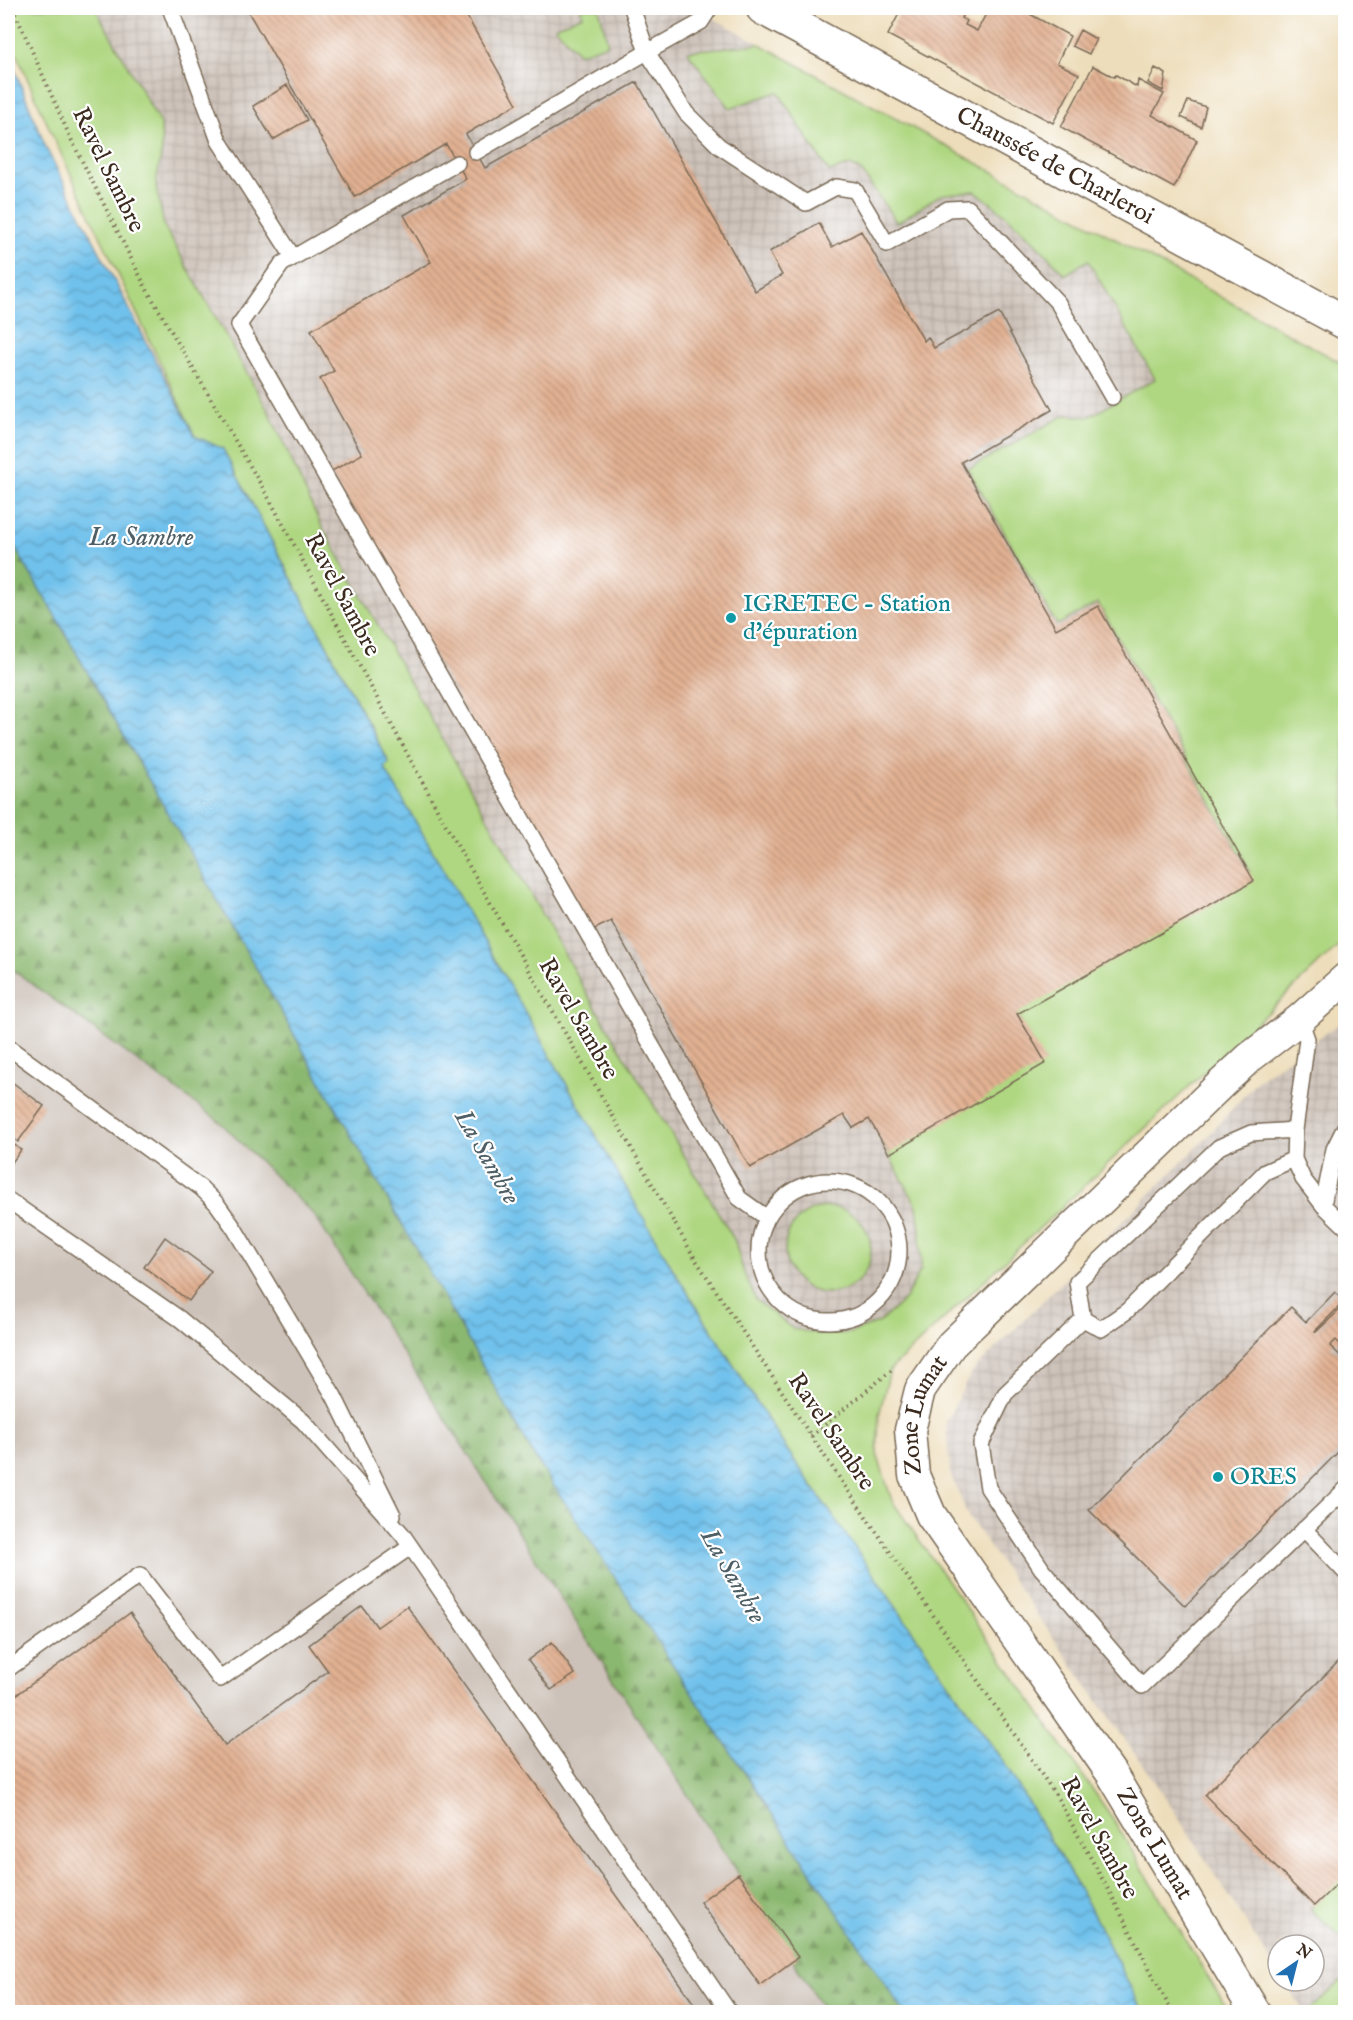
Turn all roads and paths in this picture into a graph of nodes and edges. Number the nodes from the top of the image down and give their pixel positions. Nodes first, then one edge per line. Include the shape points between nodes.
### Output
1 (14, 8) edge
2 (170, 8) edge
3 (632, 8) edge
4 (710, 8) edge
5 (763, 8) edge
6 (647, 52) junction
7 (476, 152) dead end
8 (457, 163) dead end
9 (293, 257) junction
10 (1346, 323) edge
11 (1112, 397) dead end
12 (1346, 978) edge
13 (1300, 1019) junction
14 (8, 1047) edge
15 (1346, 1125) edge
16 (1295, 1130) junction
17 (1294, 1159) junction
18 (8, 1200) edge
19 (1323, 1205) junction
20 (767, 1218) junction
21 (1346, 1227) edge
22 (1083, 1319) junction
23 (900, 1367) dead end
24 (811, 1436) junction
25 (1346, 1489) edge
26 (1304, 1529) junction
27 (406, 1540) junction
28 (1346, 1573) edge
29 (8, 1669) edge
30 (729, 2013) edge
31 (1172, 2013) edge
32 (1255, 2013) edge

1 - 24 path, Ravel Sambre via 70,136 146,288 271,502 450,831 693,1257
2 - 9 lane via 219,141
3 - 6 lane
4 - 6 lane via 701,22
5 - 10 main road, Chaussée de Charleroi
6 - 7 lane
6 - 11 lane via 686,113 719,146 806,203 836,187 855,190 887,244 948,209 968,207 1058,303
8 - 9 lane
9 - 20 lane via 282,264 238,325 739,1198
12 - 13 street, Zone Lumat
13 - 16 lane via 1307,1039
13 - 32 street, Zone Lumat via 1221,1084 951,1345 920,1390 910,1430 914,1475 931,1515 1111,1773
14 - 27 lane via 201,1188 217,1204 334,1395
15 - 19 lane via 1334,1149
16 - 17 lane
16 - 22 lane via 1251,1133 1219,1147 1077,1282
17 - 19 lane via 1303,1179
17 - 22 lane via 1265,1172 1127,1311 1101,1329
18 - 27 lane via 180,1319 303,1420
19 - 21 lane
20 - 20 lane via 780,1200 799,1187 821,1181 844,1183 865,1191 882,1206 897,1237 896,1272 886,1292 869,1309 848,1319 825,1322 802,1316 782,1304 767,1285 759,1263 759,1239
22 - 26 lane via 1005,1394 981,1444 988,1488 1042,1569 1142,1686
23 - 24 path
24 - 31 path, Ravel Sambre via 1057,1797
25 - 26 lane
26 - 28 lane
27 - 29 lane via 220,1679 140,1575
27 - 30 lane

